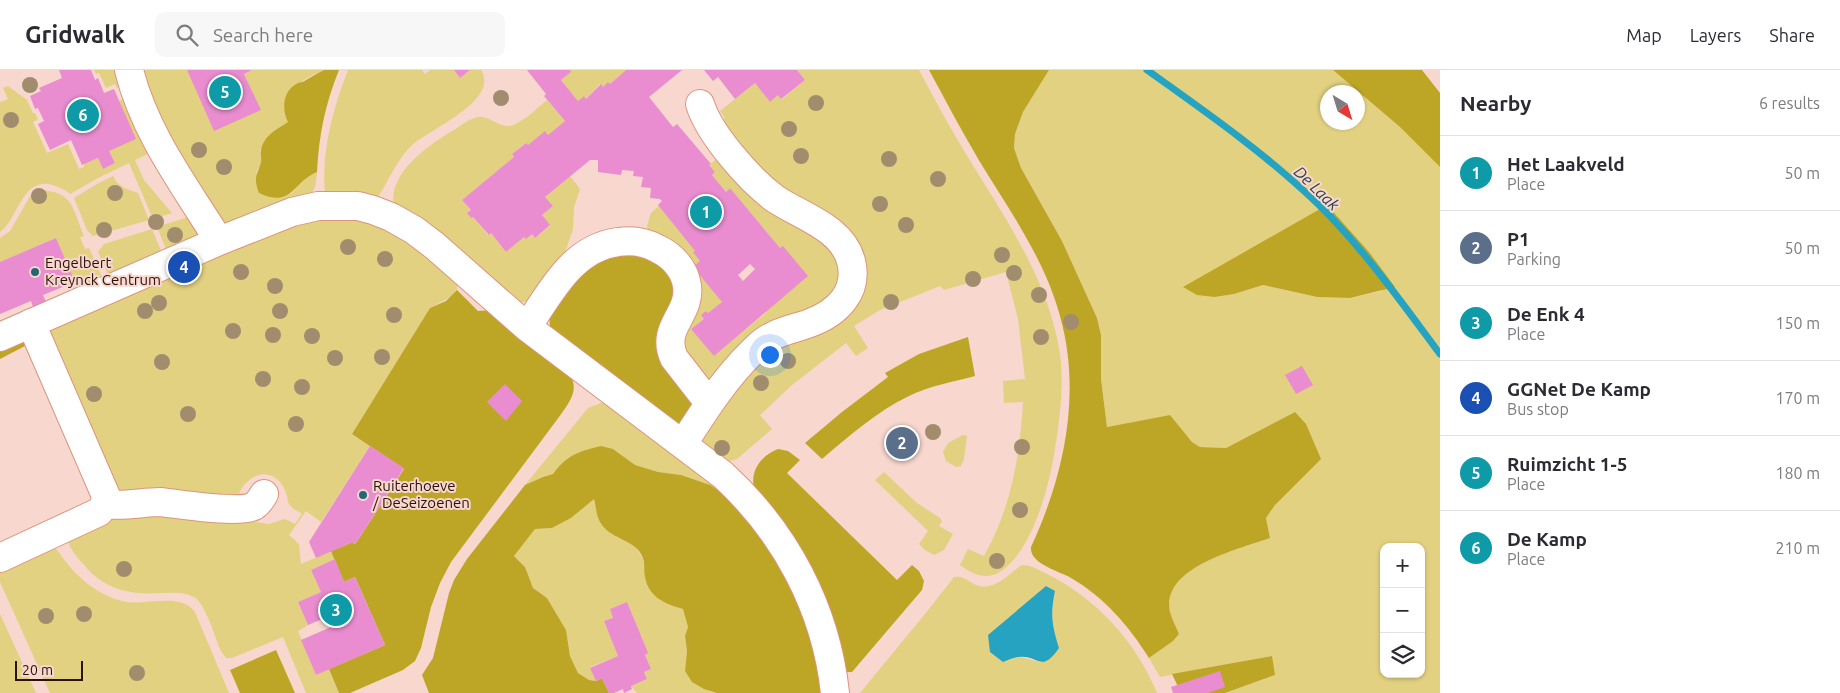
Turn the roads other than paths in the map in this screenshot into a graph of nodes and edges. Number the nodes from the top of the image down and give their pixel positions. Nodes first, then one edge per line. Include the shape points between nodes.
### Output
1 (129, 70) edge
2 (700, 104) dead end
3 (219, 241) junction
4 (31, 323) junction
5 (527, 327) junction
6 (0, 337) edge
7 (709, 403) junction
8 (683, 444) junction
9 (264, 494) dead end
10 (105, 504) junction
11 (0, 558) edge
12 (836, 693) edge

1 - 3 lane via 135,94 150,128
2 - 7 lane via 712,129 754,180 776,199 838,238 846,248 853,268 851,288 838,307 823,317 761,343
3 - 4 lane
3 - 5 lane via 306,208 343,205 373,210 391,216 435,246
4 - 6 lane
4 - 10 lane via 106,496
5 - 7 lane via 564,273 585,253 598,246 624,241 654,246 678,264 687,287 683,308 670,336 670,350
5 - 8 lane
7 - 8 lane
8 - 12 lane via 731,482 782,541 806,585 820,624
9 - 10 lane via 254,506 240,509 160,502
10 - 11 lane via 100,512

